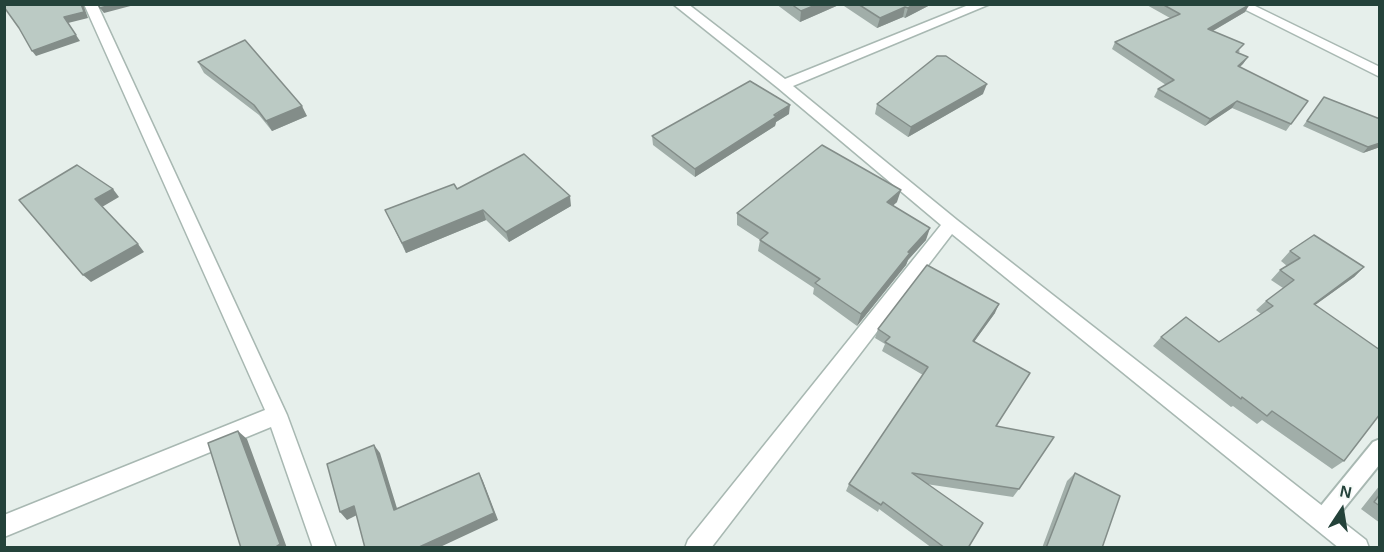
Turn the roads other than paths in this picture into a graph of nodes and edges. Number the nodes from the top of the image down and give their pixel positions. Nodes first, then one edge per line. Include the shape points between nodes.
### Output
1 (90, 4) edge
2 (679, 4) edge
3 (984, 4) edge
4 (1240, 4) edge
5 (1380, 73) edge
6 (783, 85) junction
7 (951, 224) junction
8 (277, 415) junction
9 (1380, 448) edge
10 (1322, 520) junction
11 (4, 526) edge
12 (326, 548) edge
13 (696, 548) edge
14 (1358, 548) edge

1 - 8 street
2 - 6 street
3 - 6 street
4 - 5 street
6 - 7 street
7 - 10 street
7 - 13 street
8 - 11 street
8 - 12 street
9 - 10 lane
10 - 14 street

